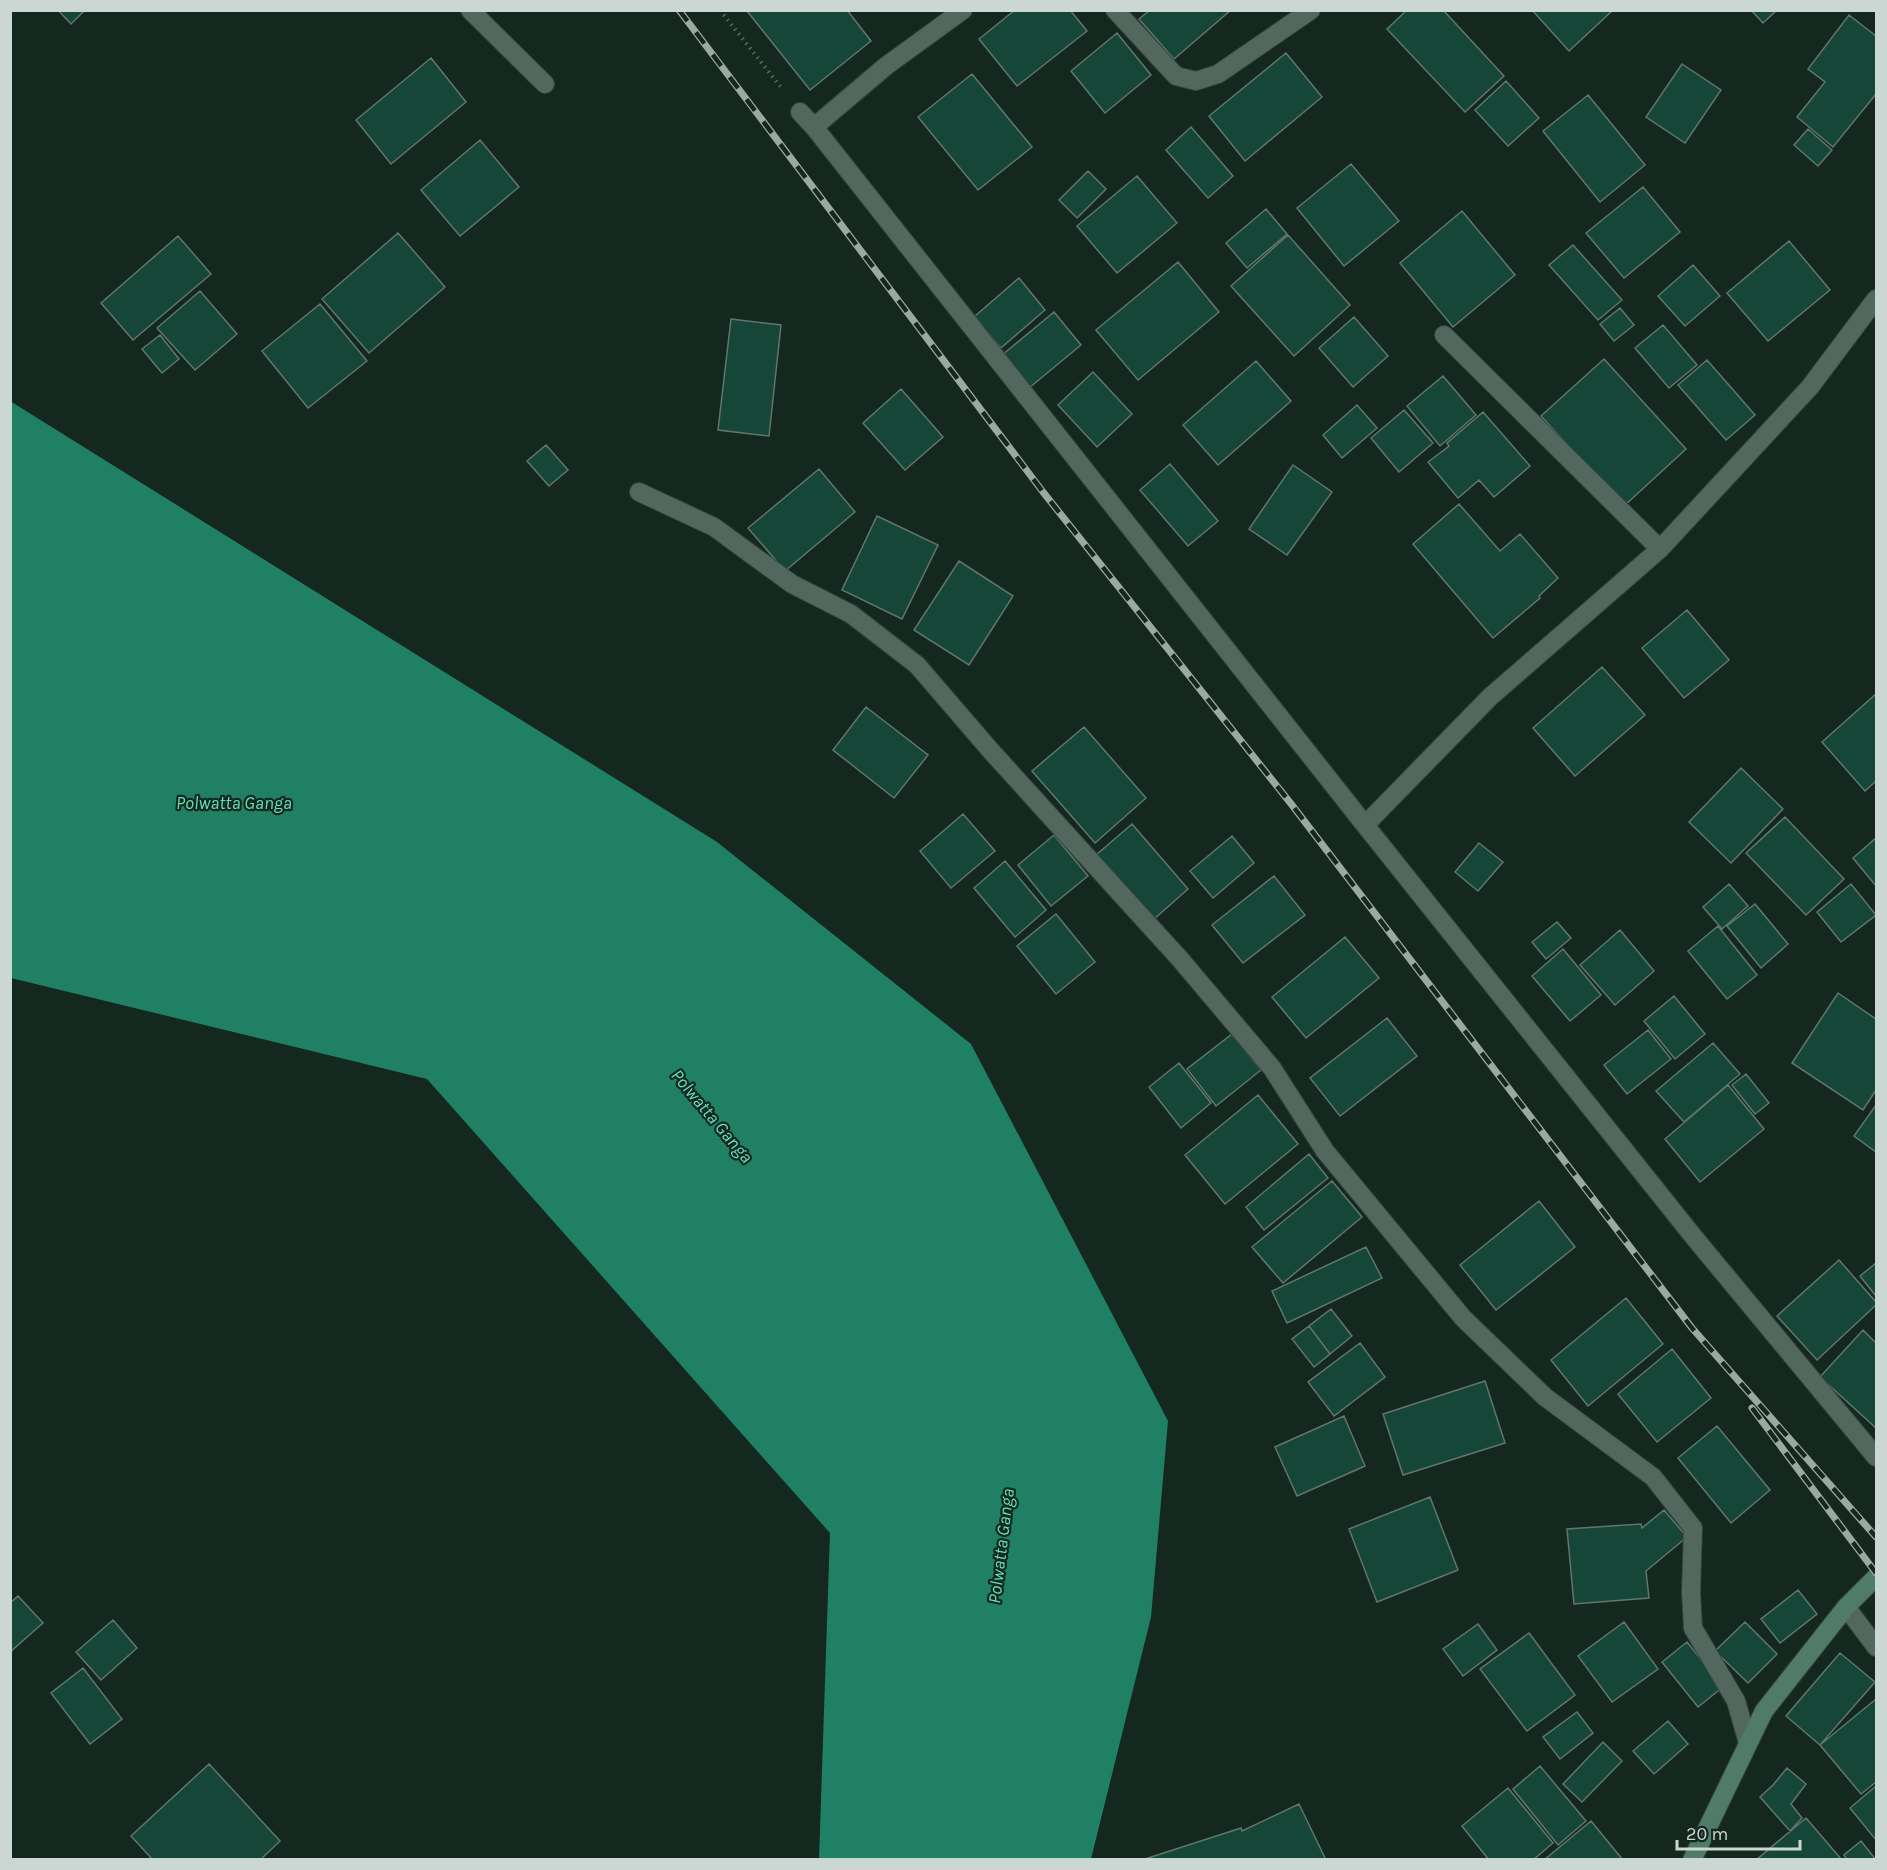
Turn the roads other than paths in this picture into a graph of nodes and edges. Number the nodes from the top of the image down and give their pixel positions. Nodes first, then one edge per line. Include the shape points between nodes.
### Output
1 (470, 10) edge
2 (963, 10) edge
3 (1115, 10) edge
4 (1311, 10) edge
5 (545, 84) dead end
6 (800, 112) road end
7 (814, 127) junction
8 (1876, 299) edge
9 (1444, 335) dead end
10 (639, 492) dead end
11 (1660, 549) junction
12 (1365, 825) junction
13 (1876, 1457) edge
14 (1876, 1577) edge
15 (1846, 1606) junction
16 (1876, 1647) edge
17 (1748, 1743) junction
18 (1692, 1860) edge

1 - 5 street
2 - 7 street via 886,66
3 - 4 street via 1176,76 1196,81 1218,74
6 - 7 street
7 - 12 street
8 - 11 street via 1810,387
9 - 11 street
10 - 17 street via 714,527 792,584 851,614 916,665 1257,1050 1324,1151 1463,1318 1545,1397 1653,1477 1693,1528 1693,1628 1736,1701
11 - 12 street via 1490,697
12 - 13 street via 1693,1236
14 - 15 main road
15 - 16 street
15 - 17 main road via 1764,1712
17 - 18 main road

